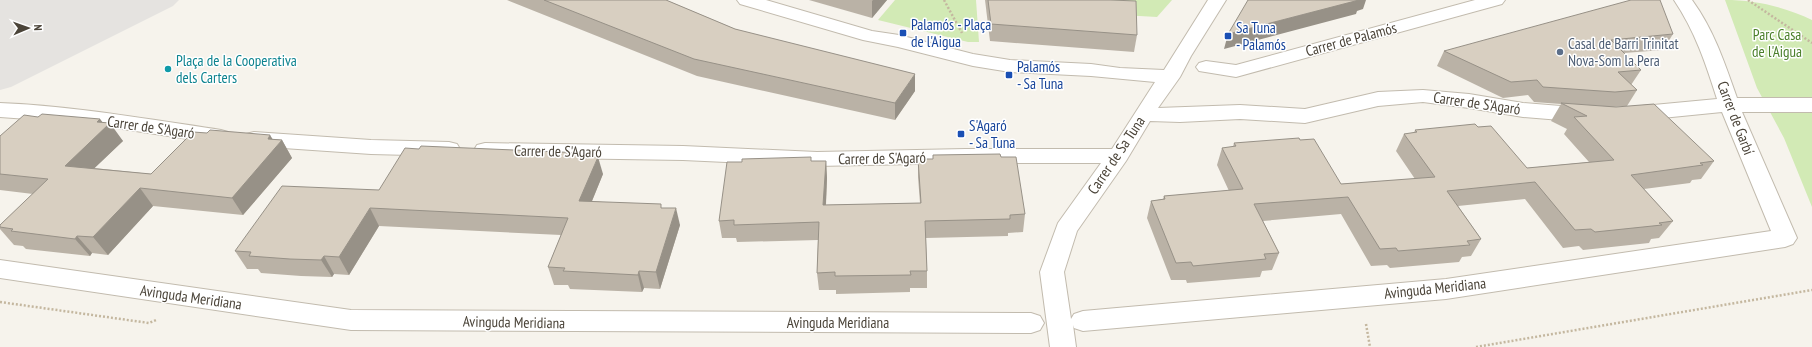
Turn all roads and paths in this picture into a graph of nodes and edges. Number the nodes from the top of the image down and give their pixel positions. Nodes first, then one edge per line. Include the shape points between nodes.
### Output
1 (746, 0) edge
2 (944, 0) edge
3 (1217, 0) edge
4 (1496, 0) edge
5 (1683, 0) edge
6 (1748, 0) edge
7 (964, 36) dead end
8 (1812, 43) edge
9 (1206, 67) dead end
10 (1170, 78) junction
11 (1729, 105) junction
12 (1812, 105) edge
13 (0, 110) edge
14 (1144, 114) junction
15 (1118, 156) junction
16 (1785, 238) joint
17 (0, 269) edge
18 (1812, 290) edge
19 (1083, 321) dead end
20 (1031, 322) dead end
21 (1368, 342) dead end
22 (1063, 347) edge
23 (1370, 347) edge
24 (1476, 347) edge

1 - 10 street via 870,36 973,60 1010,66 1091,70
2 - 7 path
3 - 10 street, Carrer de Sa Tuna
4 - 9 street, Carrer de Palamós via 1236,71
5 - 11 street, Carrer de Garbí via 1693,14 1712,53
6 - 8 path
10 - 14 street, Carrer de Sa Tuna
11 - 12 street, Carrer de S'Agaró
11 - 14 street, Carrer de S'Agaró via 1609,116 1523,110 1423,96 1378,99 1305,116 1240,112
11 - 16 street, Carrer de Garbí
13 - 15 street, Carrer de S'Agaró via 80,116 221,137 371,147 817,159
14 - 15 street, Carrer de Sa Tuna
15 - 22 street, Carrer de Sa Tuna via 1066,229 1052,272
16 - 19 street, Avinguda Meridiana via 1446,289
17 - 20 street, Avinguda Meridiana via 351,320
18 - 24 path
21 - 23 path

